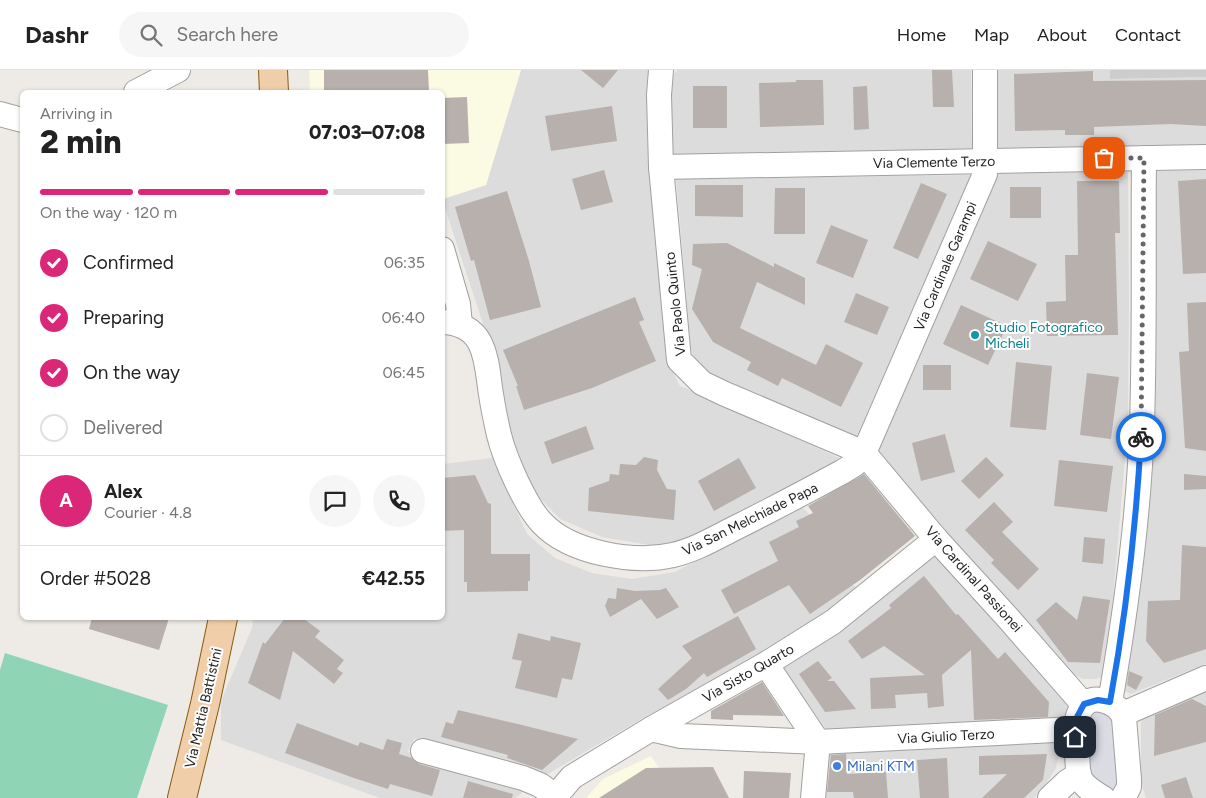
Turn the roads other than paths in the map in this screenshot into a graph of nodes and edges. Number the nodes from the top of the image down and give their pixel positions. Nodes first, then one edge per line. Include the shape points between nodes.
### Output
1 (178, 70) edge
2 (273, 70) edge
3 (661, 70) edge
4 (984, 70) edge
5 (140, 90) edge
6 (274, 90) edge
7 (0, 114) edge
8 (20, 119) edge
9 (1206, 157) edge
10 (1144, 158) junction
11 (986, 160) junction
12 (661, 167) junction
13 (445, 259) edge
14 (451, 323) edge
15 (864, 453) junction
16 (936, 539) junction
17 (223, 620) edge
18 (766, 664) junction
19 (1206, 678) edge
20 (1084, 704) junction
21 (1116, 708) junction
22 (651, 729) junction
23 (1075, 729) junction
24 (818, 742) junction
25 (424, 751) dead end
26 (1079, 774) junction
27 (555, 797) edge
28 (1127, 797) edge
29 (182, 798) edge
30 (813, 798) edge
31 (1050, 798) edge
32 (1103, 798) edge

1 - 5 street
2 - 6 main road
3 - 12 street, Via Paolo Quinto
4 - 11 street, Via Cardinale Garampi
7 - 8 street
9 - 10 street, Via Clemente Terzo
10 - 11 street, Via Clemente Terzo
10 - 21 street via 1143,385 1139,481
11 - 12 street, Via Clemente Terzo
11 - 15 street, Via Cardinale Garampi via 984,174
12 - 15 street, Via Paolo Quinto via 679,360 702,382 725,394
13 - 14 street via 458,304
14 - 15 street, Via San Melchiade Papa via 469,330 480,344 504,453 531,508 542,524 589,549 638,558 683,553 842,472
15 - 16 street, Via Cardinal Passionei
16 - 18 street, Via Sisto Quarto via 833,622
16 - 20 street, Via Cardinal Passionei
17 - 29 main road, Via Mattia Battistini
18 - 22 street, Via Sisto Quarto
18 - 24 street
19 - 21 street
20 - 21 street via 1098,700
20 - 23 street
21 - 28 street via 1126,728
22 - 24 street, Via Giulio Terzo via 682,736
22 - 27 street, Via Sisto Quarto via 572,777
23 - 24 street, Via Giulio Terzo
23 - 26 street
24 - 30 street
25 - 27 street via 523,778 540,784
26 - 31 street
26 - 32 street via 1088,788

